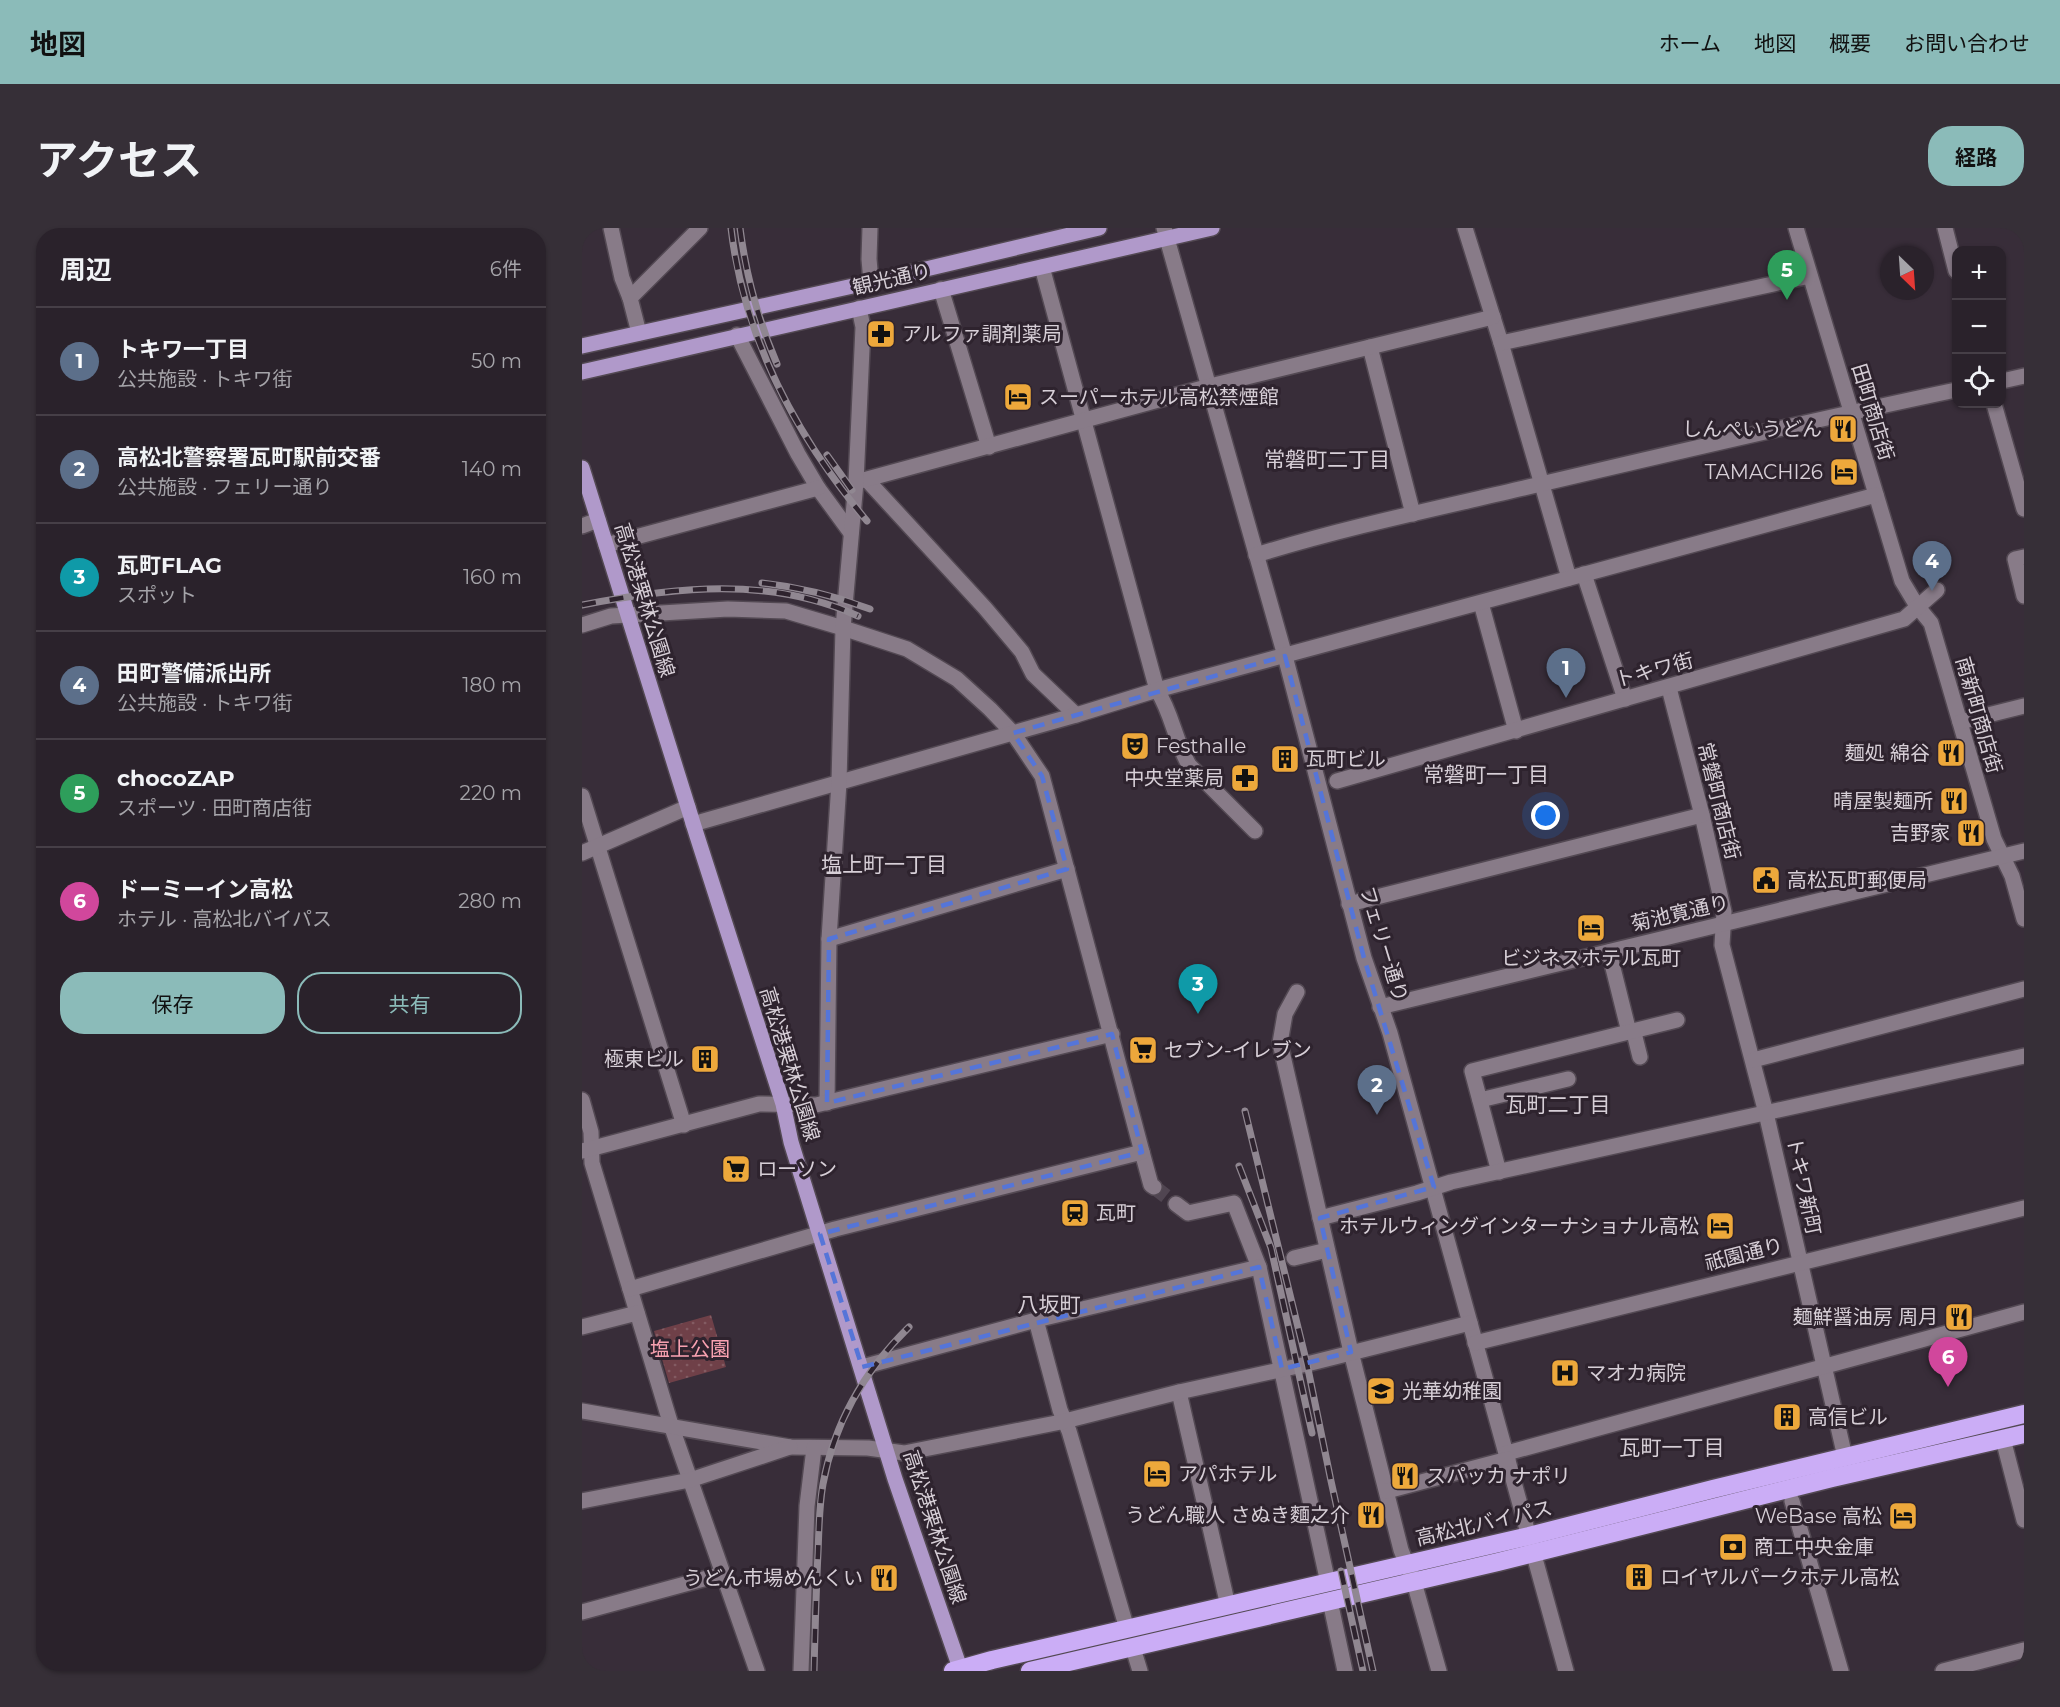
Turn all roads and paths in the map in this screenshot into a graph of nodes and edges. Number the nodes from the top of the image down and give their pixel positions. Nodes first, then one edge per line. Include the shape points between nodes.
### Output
1 (611, 228) edge
2 (700, 228) edge
3 (870, 228) edge
4 (1099, 228) edge
5 (1212, 228) edge
6 (1465, 228) edge
7 (1796, 228) edge
8 (1944, 228) edge
9 (1166, 233) edge
10 (1952, 257) edge
11 (1042, 267) junction
12 (1810, 276) junction
13 (871, 282) junction
14 (941, 289) junction
15 (630, 298) junction
16 (859, 308) junction
17 (1493, 317) junction
18 (639, 333) junction
19 (737, 335) junction
20 (1501, 343) junction
21 (582, 346) edge
22 (1370, 347) junction
23 (582, 372) edge
24 (2024, 376) edge
25 (2006, 380) edge
26 (1210, 386) junction
27 (1952, 391) edge
28 (1995, 408) edge
29 (1851, 412) junction
30 (1083, 422) junction
31 (988, 447) junction
32 (582, 468) edge
33 (862, 481) junction
34 (1541, 484) junction
35 (818, 488) junction
36 (1876, 495) junction
37 (2024, 509) edge
38 (1413, 514) junction
39 (598, 520) junction
40 (582, 526) edge
41 (851, 533) junction
42 (606, 545) junction
43 (1256, 555) junction
44 (2024, 557) edge
45 (1576, 576) junction
46 (1936, 590) dead end
47 (2024, 597) edge
48 (1481, 603) junction
49 (1917, 606) junction
50 (628, 615) junction
51 (582, 625) edge
52 (843, 628) junction
53 (1285, 656) junction
54 (1669, 687) junction
55 (1157, 690) junction
56 (1624, 699) junction
57 (2024, 706) edge
58 (1076, 716) junction
59 (1960, 722) junction
60 (1516, 731) junction
61 (1013, 733) junction
62 (1337, 781) dead end
63 (838, 782) junction
64 (582, 796) edge
65 (688, 807) junction
66 (1702, 814) junction
67 (693, 824) junction
68 (1255, 831) dead end
69 (598, 846) junction
70 (2024, 851) edge
71 (582, 853) edge
72 (2003, 856) junction
73 (1067, 869) junction
74 (1349, 904) junction
75 (2024, 919) edge
76 (1723, 925) junction
77 (829, 939) junction
78 (1609, 952) junction
79 (2024, 989) edge
80 (1297, 992) dead end
81 (1380, 1007) junction
82 (1677, 1020) dead end
83 (1629, 1032) junction
84 (1112, 1034) junction
85 (2024, 1056) edge
86 (1640, 1057) dead end
87 (1753, 1060) junction
88 (1568, 1079) dead end
89 (582, 1100) edge
90 (1480, 1100) junction
91 (827, 1103) junction
92 (783, 1104) junction
93 (1766, 1113) junction
94 (684, 1125) junction
95 (587, 1149) edge
96 (1142, 1152) junction
97 (1499, 1172) junction
98 (1154, 1186) tunnel mouth
99 (1434, 1187) junction
100 (1176, 1204) tunnel mouth
101 (2024, 1208) edge
102 (1320, 1218) junction
103 (820, 1234) junction
104 (1327, 1250) junction
105 (1294, 1258) dead end
106 (1799, 1262) junction
107 (1259, 1267) junction
108 (630, 1288) junction
109 (637, 1312) junction
110 (2024, 1312) edge
111 (1036, 1320) junction
112 (1470, 1323) junction
113 (582, 1327) edge
114 (1475, 1343) junction
115 (1351, 1352) junction
116 (862, 1367) junction
117 (1824, 1367) junction
118 (1282, 1369) junction
119 (1179, 1392) junction
120 (582, 1411) edge
121 (2024, 1414) edge
122 (1065, 1421) junction
123 (671, 1425) junction
124 (2024, 1434) edge
125 (2003, 1439) junction
126 (790, 1447) junction
127 (814, 1448) junction
128 (887, 1452) junction
129 (1507, 1456) junction
130 (1845, 1457) junction
131 (690, 1480) junction
132 (1387, 1491) junction
133 (582, 1501) edge
134 (1792, 1501) dead end
135 (2024, 1520) edge
136 (1531, 1544) junction
137 (1407, 1564) junction
138 (722, 1574) junction
139 (1328, 1582) junction
140 (1414, 1582) junction
141 (1330, 1601) junction
142 (1228, 1606) junction
143 (582, 1612) edge
144 (1127, 1629) junction
145 (1133, 1648) junction
146 (2024, 1650) edge
147 (958, 1670) edge
148 (757, 1671) edge
149 (801, 1671) edge
150 (1030, 1671) edge
151 (1140, 1671) edge
152 (1345, 1671) edge
153 (1439, 1671) edge
154 (1566, 1671) edge
155 (1840, 1671) edge
156 (1943, 1671) edge

1 - 15 street
2 - 15 street
3 - 13 street
4 - 13 main road, 観光通り
5 - 9 main road, 観光通り
6 - 17 street
7 - 12 street, 田町商店街
8 - 10 street
9 - 11 main road, 観光通り
9 - 26 street, フェリー通り
11 - 14 main road, 観光通り
11 - 30 street
12 - 20 street
12 - 29 street, 田町商店街
13 - 18 main road, 観光通り
14 - 16 main road, 観光通り
14 - 31 street
15 - 18 street
16 - 19 main road, 観光通り
16 - 33 street via 863,327
17 - 20 street
17 - 22 street
18 - 21 main road, 観光通り
19 - 23 main road, 観光通り
19 - 35 street
20 - 34 street
22 - 26 street
22 - 38 street
24 - 25 street
26 - 30 street
26 - 43 street, フェリー通り
27 - 29 street
28 - 37 street
29 - 34 street
29 - 36 street, 田町商店街
30 - 31 street
30 - 55 street
31 - 33 street
32 - 39 main road, 高松港栗林公園線
33 - 41 street
33 - 58 street via 985,608 1022,652 1033,674
34 - 38 street
34 - 45 street
35 - 41 street
35 - 42 street
36 - 45 street
36 - 49 street, 田町商店街 via 1902,580
38 - 43 street
39 - 40 street
39 - 42 main road, 高松港栗林公園線
41 - 52 street
42 - 50 main road, 高松港栗林公園線
43 - 53 street, フェリー通り
44 - 47 street via 2015,560
45 - 48 street
45 - 56 street
46 - 49 street, トキワ街
48 - 53 street
48 - 60 street
49 - 54 street, トキワ街 via 1904,619
49 - 59 street, 南新町商店街 via 1931,623
50 - 51 street
50 - 52 street via 713,609 786,611
50 - 65 main road, 高松港栗林公園線
52 - 61 street via 907,649 957,679
52 - 63 street
53 - 55 street
53 - 74 street, フェリー通り
54 - 56 street, トキワ街
54 - 66 street, 常磐町商店街
55 - 58 street
55 - 68 street via 1189,765
56 - 60 street, トキワ街
57 - 59 street
58 - 61 street
59 - 72 street, 南新町商店街 via 1994,839
60 - 62 street, トキワ街
61 - 63 street
61 - 73 street via 1042,776
63 - 67 street
63 - 77 street
64 - 69 street
65 - 67 main road, 高松港栗林公園線
65 - 69 street
66 - 74 street
66 - 76 street, 常磐町商店街 via 1724,912
67 - 92 main road, 高松港栗林公園線
69 - 71 street
69 - 94 street
70 - 72 street, 菊池寛通り
72 - 75 street, 南新町商店街
72 - 76 street, 菊池寛通り
73 - 77 street
73 - 84 street
74 - 81 street, フェリー通り
76 - 78 street, 菊池寛通り
76 - 87 street, トキワ新町 via 1722,945
77 - 91 street
78 - 81 street, 菊池寛通り
78 - 83 street
79 - 87 street
80 - 102 street via 1285,1014 1280,1043
81 - 99 street, フェリー通り
82 - 83 street
83 - 86 street via 1634,1034
83 - 90 street via 1472,1071
84 - 91 street
84 - 96 street
85 - 93 street
87 - 93 street, トキワ新町
88 - 90 street
89 - 95 street via 591,1132
90 - 97 street
91 - 92 street
92 - 94 street via 759,1104
92 - 103 main road, 高松港栗林公園線
93 - 97 street
93 - 106 street, トキワ新町
94 - 95 street
95 - 108 street
96 - 98 street
96 - 103 street
97 - 99 street
99 - 102 street
99 - 112 street, フェリー通り
100 - 107 street via 1188,1213 1234,1203
101 - 106 street, 祇園通り
102 - 104 street
103 - 108 street
103 - 116 main road, 高松港栗林公園線
104 - 105 street
104 - 115 street
106 - 114 street, 祇園通り
106 - 117 street, トキワ新町
107 - 111 street
107 - 118 street
108 - 109 street
109 - 113 street
109 - 123 street
110 - 117 street
111 - 116 street
111 - 122 street
112 - 114 street, フェリー通り
112 - 115 street
114 - 129 street, フェリー通り
115 - 118 street
115 - 132 street
116 - 128 main road, 高松港栗林公園線
117 - 129 street
117 - 130 street, トキワ新町
118 - 119 street
118 - 139 street
119 - 122 street
119 - 142 street
120 - 123 street
121 - 130 highway, 高松北バイパス
122 - 128 street via 904,1453
122 - 144 street
123 - 126 street
123 - 131 street
124 - 125 highway, 高松北バイパス
125 - 135 street
125 - 136 highway, 高松北バイパス
126 - 127 street
126 - 131 street
127 - 128 street
127 - 149 street via 807,1506
128 - 147 main road, 高松港栗林公園線
129 - 132 street
129 - 136 street, フェリー通り
130 - 136 highway, 高松北バイパス
131 - 133 street
131 - 138 street
132 - 137 street
134 - 155 street
136 - 137 highway, 高松北バイパス
136 - 140 highway, 高松北バイパス
136 - 154 street, フェリー通り
137 - 139 highway, 高松北バイパス
137 - 140 street
138 - 143 street
138 - 148 street
139 - 142 highway, 高松北バイパス
140 - 141 highway, 高松北バイパス
140 - 153 street
141 - 145 highway, 高松北バイパス
141 - 152 street
142 - 144 highway, 高松北バイパス
144 - 147 highway, 高松北バイパス
145 - 150 highway, 高松北バイパス
145 - 151 street
146 - 156 street

